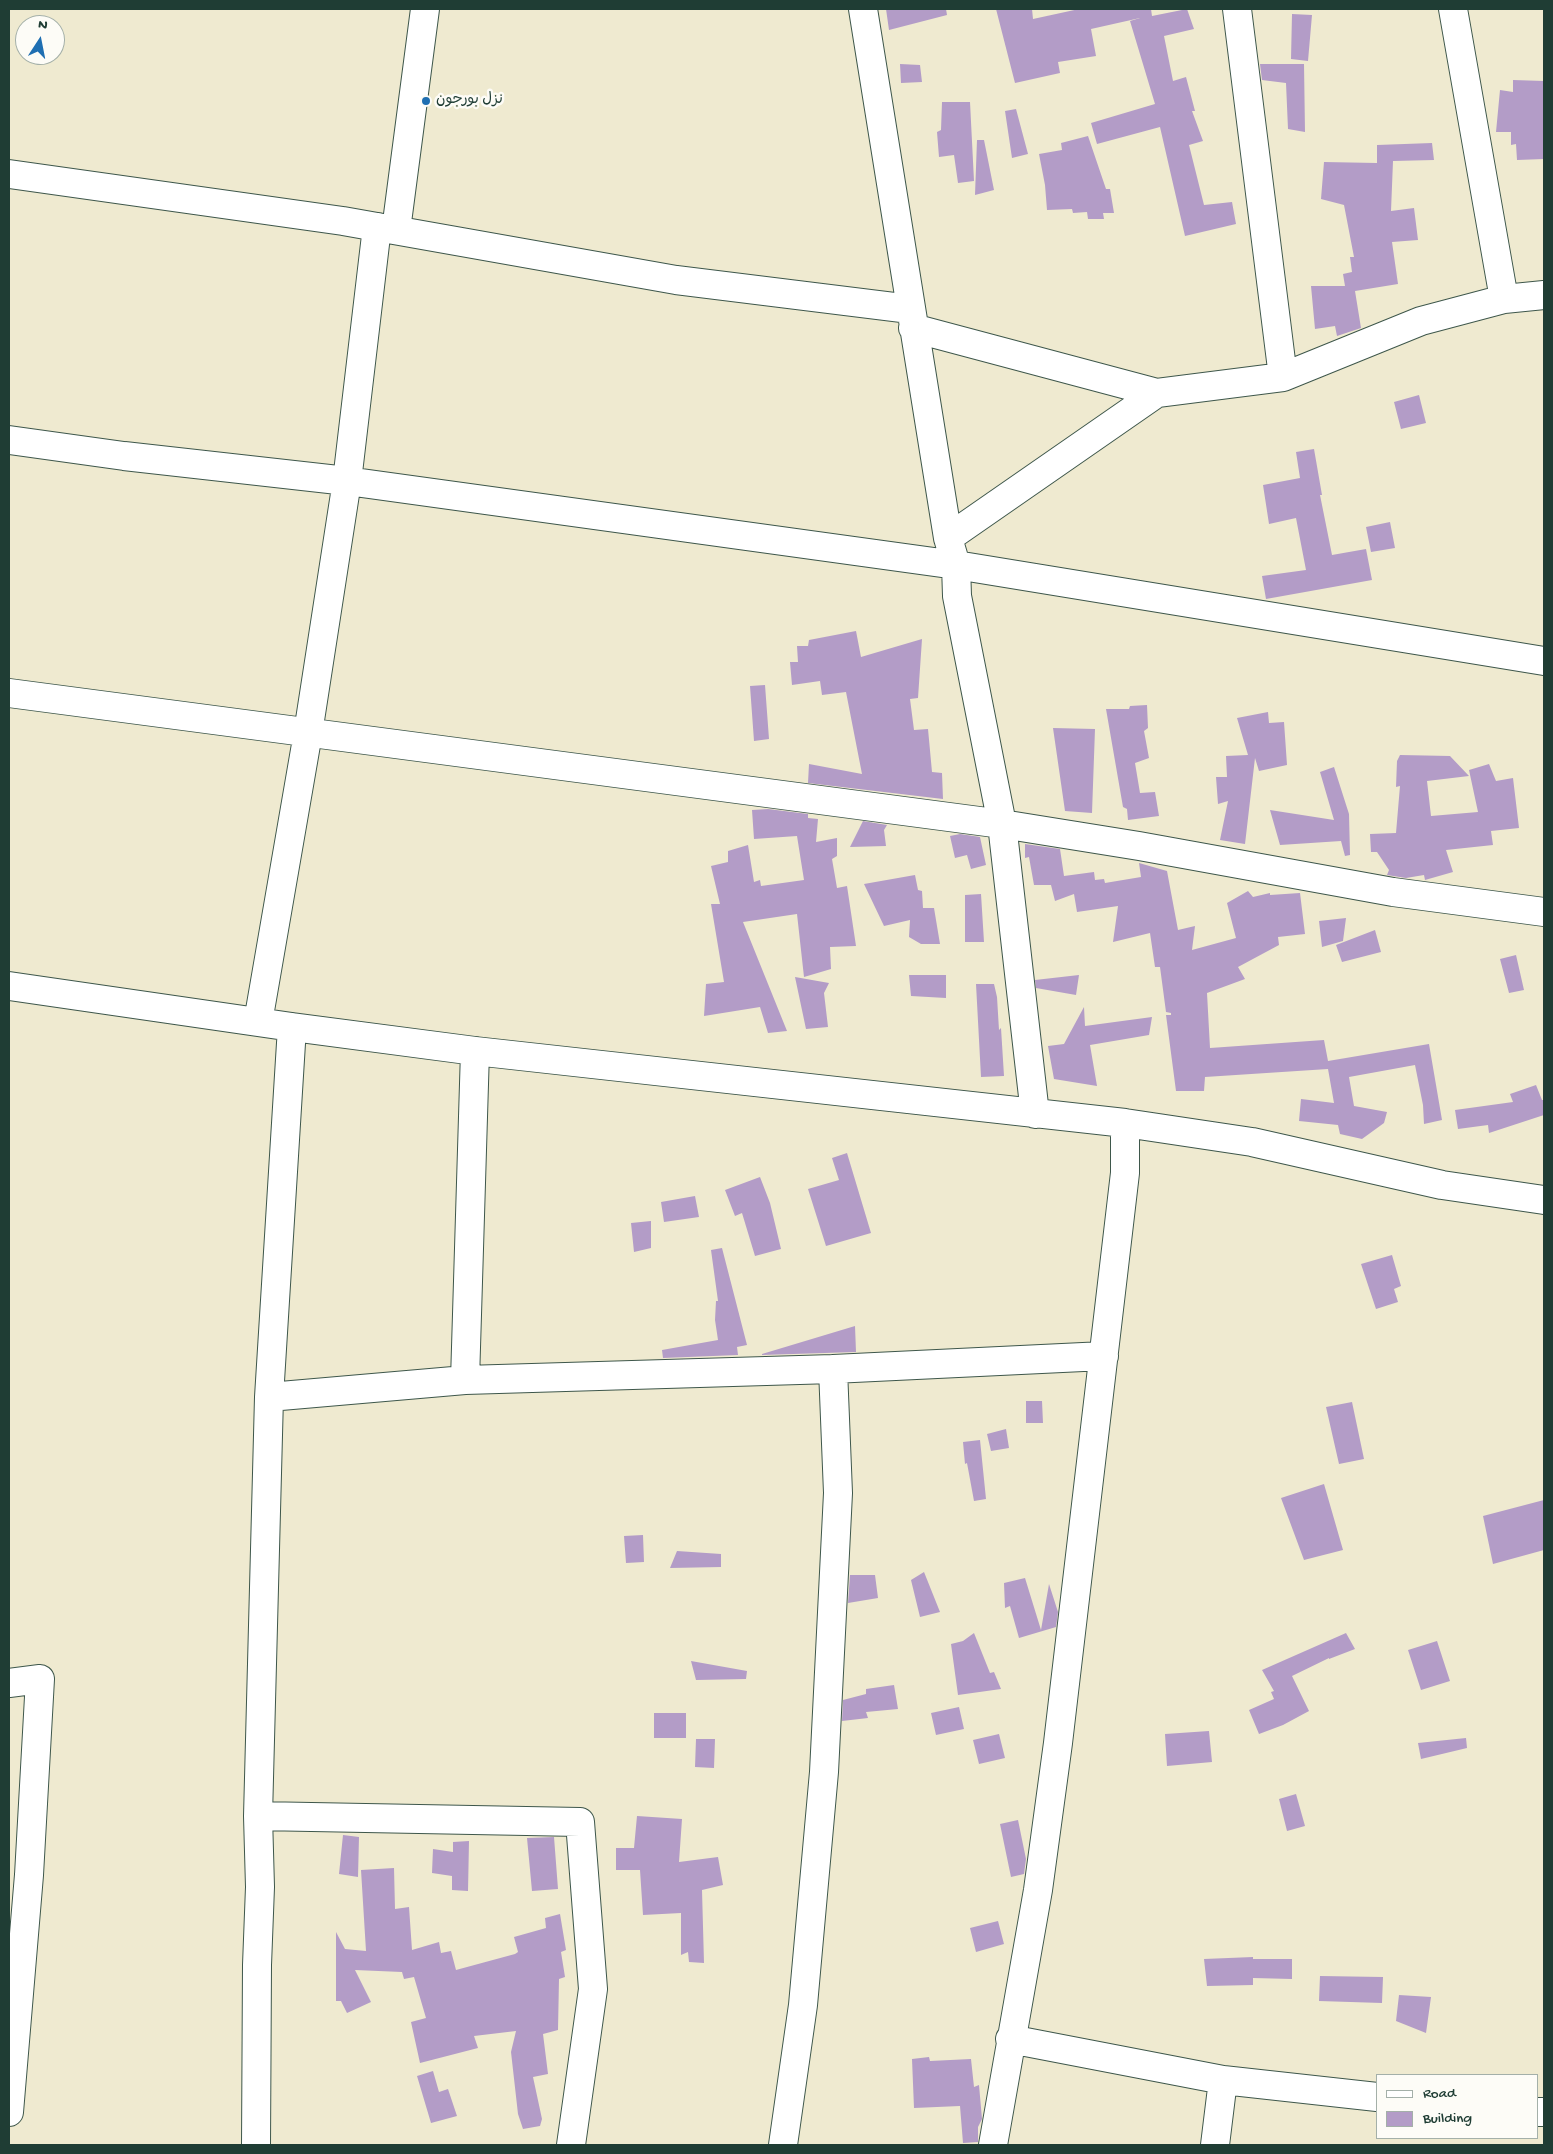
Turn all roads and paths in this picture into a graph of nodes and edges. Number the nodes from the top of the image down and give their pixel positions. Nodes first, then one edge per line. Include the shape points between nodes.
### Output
1 (424, 9) edge
2 (864, 9) edge
3 (1237, 9) edge
4 (1453, 9) edge
5 (9, 174) edge
6 (387, 228) junction
7 (1544, 295) edge
8 (1504, 299) junction
9 (911, 318) junction
10 (1283, 377) junction
11 (1157, 393) junction
12 (9, 440) edge
13 (347, 481) junction
14 (948, 538) junction
15 (956, 565) junction
16 (1544, 661) edge
17 (9, 693) edge
18 (308, 733) junction
19 (1002, 824) junction
20 (1544, 912) edge
21 (9, 986) edge
22 (258, 1022) junction
23 (292, 1027) junction
24 (475, 1051) junction
25 (1035, 1114) junction
26 (1125, 1123) junction
27 (1544, 1200) edge
28 (1104, 1356) junction
29 (833, 1369) junction
30 (465, 1380) junction
31 (269, 1397) junction
32 (9, 1683) edge
33 (258, 1816) junction
34 (1010, 2038) junction
35 (1223, 2080) junction
36 (1376, 2097) edge
37 (9, 2112) edge
38 (256, 2145) edge
39 (571, 2145) edge
40 (783, 2145) edge
41 (993, 2145) edge
42 (1215, 2145) edge

1 - 6 street
2 - 9 street
3 - 10 street
4 - 8 street
5 - 6 street
6 - 9 street
6 - 13 street
7 - 8 street
8 - 10 street via 1421,321
9 - 11 street
9 - 14 street
10 - 11 street
11 - 14 street
12 - 13 street
13 - 15 street
13 - 18 street
14 - 15 street
15 - 16 street
15 - 19 street via 957,596
17 - 18 street
18 - 19 street
18 - 22 street
19 - 20 street via 1393,892
19 - 25 street
21 - 22 street
22 - 23 street
23 - 24 street
23 - 31 street
24 - 25 street
24 - 30 street
25 - 26 street
26 - 27 street via 1252,1142 1442,1184
26 - 28 street via 1125,1173
28 - 29 street
28 - 34 street via 1038,1890
29 - 30 street
29 - 40 street via 838,1493 824,1772 803,2005
30 - 31 street
31 - 33 street
32 - 37 street via 40,1680 29,1875
33 - 38 street
33 - 39 street via 580,1822 593,1989
34 - 35 street
34 - 41 street
35 - 36 street
35 - 42 street

